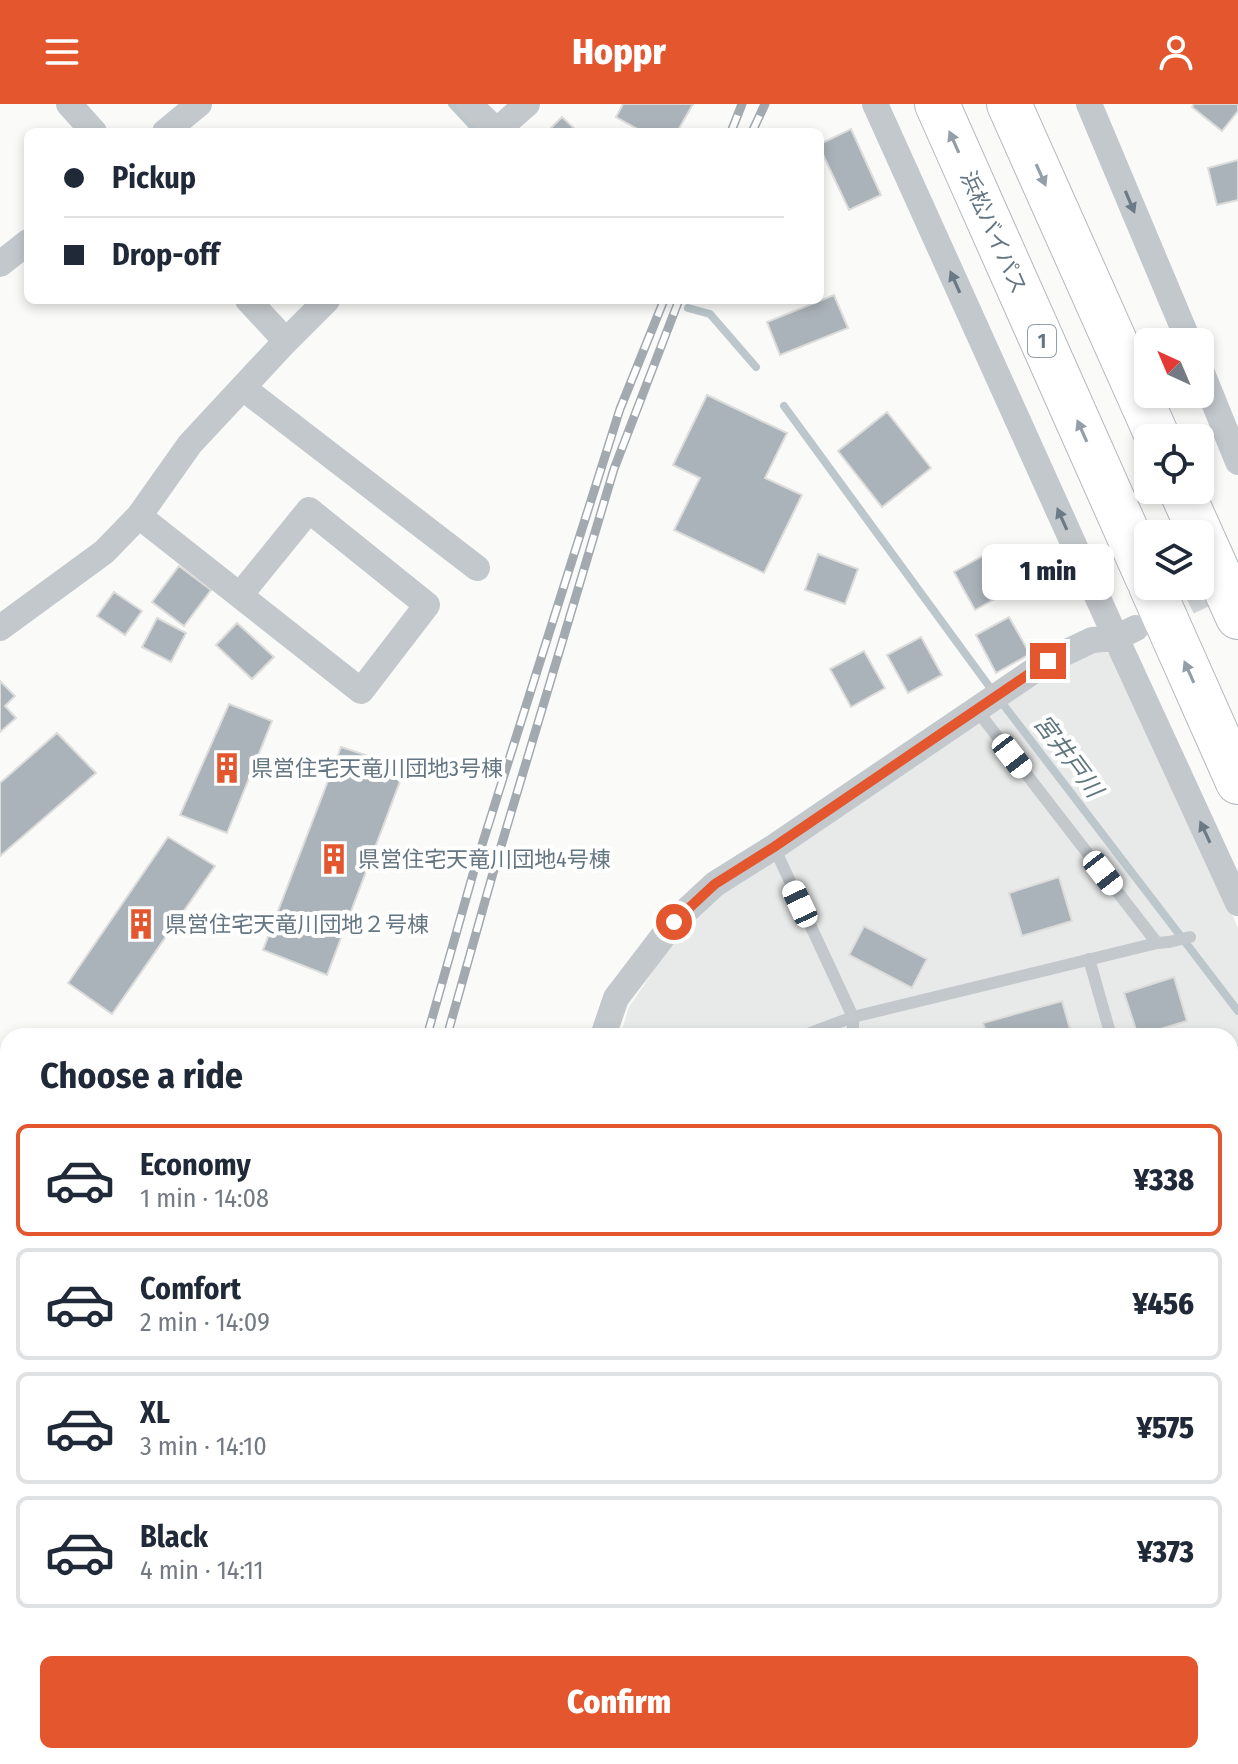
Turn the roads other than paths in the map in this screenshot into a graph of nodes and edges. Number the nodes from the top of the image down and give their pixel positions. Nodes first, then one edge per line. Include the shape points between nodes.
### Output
1 (69, 104) edge
2 (199, 104) edge
3 (469, 104) edge
4 (527, 104) edge
5 (875, 104) edge
6 (937, 104) edge
7 (1009, 104) edge
8 (1089, 104) edge
9 (90, 128) edge
10 (170, 128) edge
11 (493, 128) edge
12 (499, 128) edge
13 (24, 245) edge
14 (0, 264) edge
15 (252, 304) edge
16 (323, 304) edge
17 (1183, 328) edge
18 (286, 341) junction
19 (243, 388) junction
20 (1214, 403) edge
21 (1152, 424) edge
22 (1238, 462) edge
23 (1187, 504) edge
24 (139, 516) junction
25 (1134, 547) edge
26 (477, 568) dead end
27 (240, 595) junction
28 (1157, 600) edge
29 (1238, 617) edge
30 (0, 628) edge
31 (1126, 633) junction
32 (979, 707) junction
33 (1238, 782) edge
34 (774, 847) junction
35 (1238, 903) edge
36 (1190, 937) dead end
37 (1163, 943) junction
38 (1089, 959) junction
39 (853, 1017) junction
40 (606, 1028) edge
41 (823, 1028) edge
42 (853, 1028) edge
43 (1109, 1028) edge

1 - 9 street
2 - 10 street
3 - 11 street
4 - 12 street
31 -> 5 street
25 -> 6 highway, 浜松バイパス / 1
7 -> 21 highway
8 -> 17 street
13 - 14 street
15 - 18 street
16 - 18 street
18 - 19 street
19 - 24 street via 190,444
19 - 26 street
20 - 22 street
23 - 29 highway
24 - 27 street
24 - 30 street via 104,552
27 - 27 street via 361,691 427,605 309,510
33 -> 28 highway
31 - 32 street via 1092,640 1048,661
35 -> 31 street
32 - 34 street
32 - 37 lane
34 - 39 lane
34 - 40 street via 715,884 674,922 616,998
36 - 37 lane
37 - 38 lane
38 - 39 lane
38 - 43 lane
39 - 41 lane
39 - 42 lane

